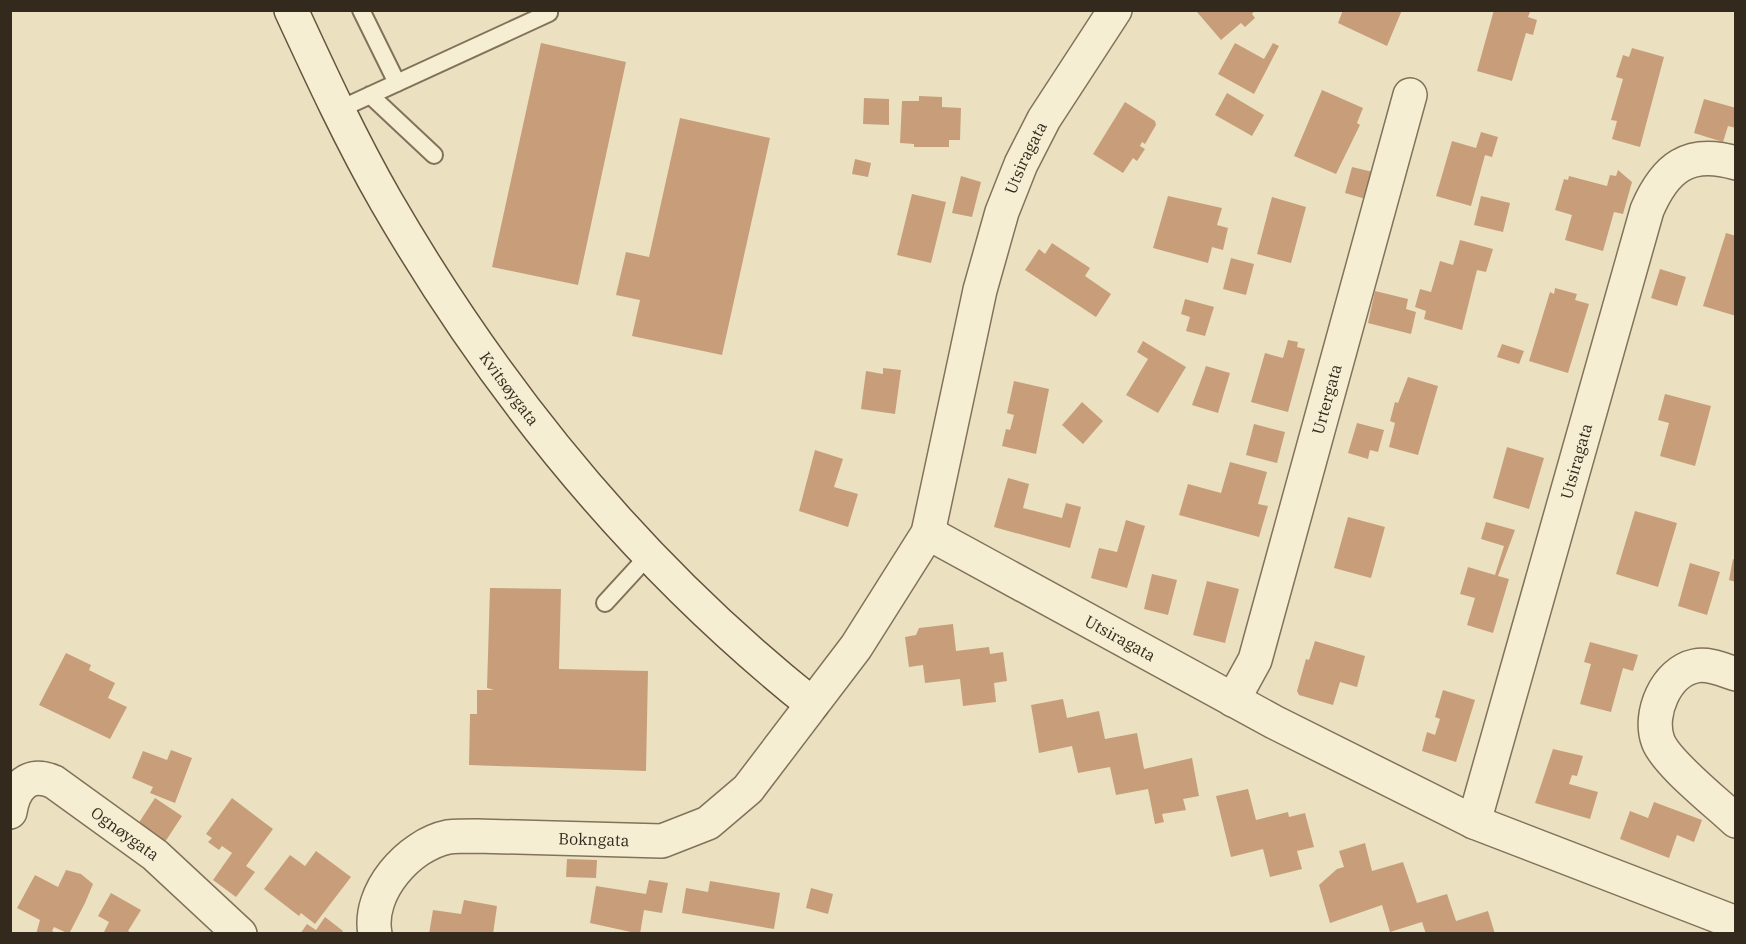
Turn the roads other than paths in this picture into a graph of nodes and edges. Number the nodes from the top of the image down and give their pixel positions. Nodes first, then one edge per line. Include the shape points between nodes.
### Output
1 (291, 10) edge
2 (361, 10) edge
3 (1115, 10) edge
4 (549, 13) dead end
5 (397, 83) junction
6 (1410, 94) dead end
7 (370, 95) junction
8 (338, 110) junction
9 (434, 155) dead end
10 (1736, 163) edge
11 (928, 533) junction
12 (649, 555) junction
13 (605, 603) dead end
14 (1736, 674) edge
15 (1233, 700) junction
16 (812, 705) junction
17 (10, 812) edge
18 (1736, 820) edge
19 (1474, 822) junction
20 (1736, 923) edge
21 (240, 933) edge
22 (375, 933) edge

1 - 8 street, Kvitsøygata
2 - 5 lane
3 - 11 street, Utsiragata via 1044,119 1002,212 980,290
4 - 5 lane
5 - 7 lane
6 - 15 street, Urtergata via 1255,660
7 - 8 lane
7 - 9 lane
8 - 12 street, Kvitsøygata via 398,221 492,364 575,475
10 - 19 street, Utsiragata via 1707,158 1688,161 1671,171 1647,210
11 - 15 street, Utsiragata
11 - 16 street, Utsiragata via 856,647
12 - 13 lane
12 - 16 street, Kvitsøygata via 771,672
14 - 18 street via 1710,666 1679,672 1667,686 1654,725 1667,756
15 - 19 street, Utsiragata
16 - 22 street, Bokngata via 748,789 708,823 662,841 447,838 417,850 395,872 380,898
17 - 21 street, Ognøygata via 18,789 29,779 42,777 54,782 155,855
19 - 20 street, Utsiragata

